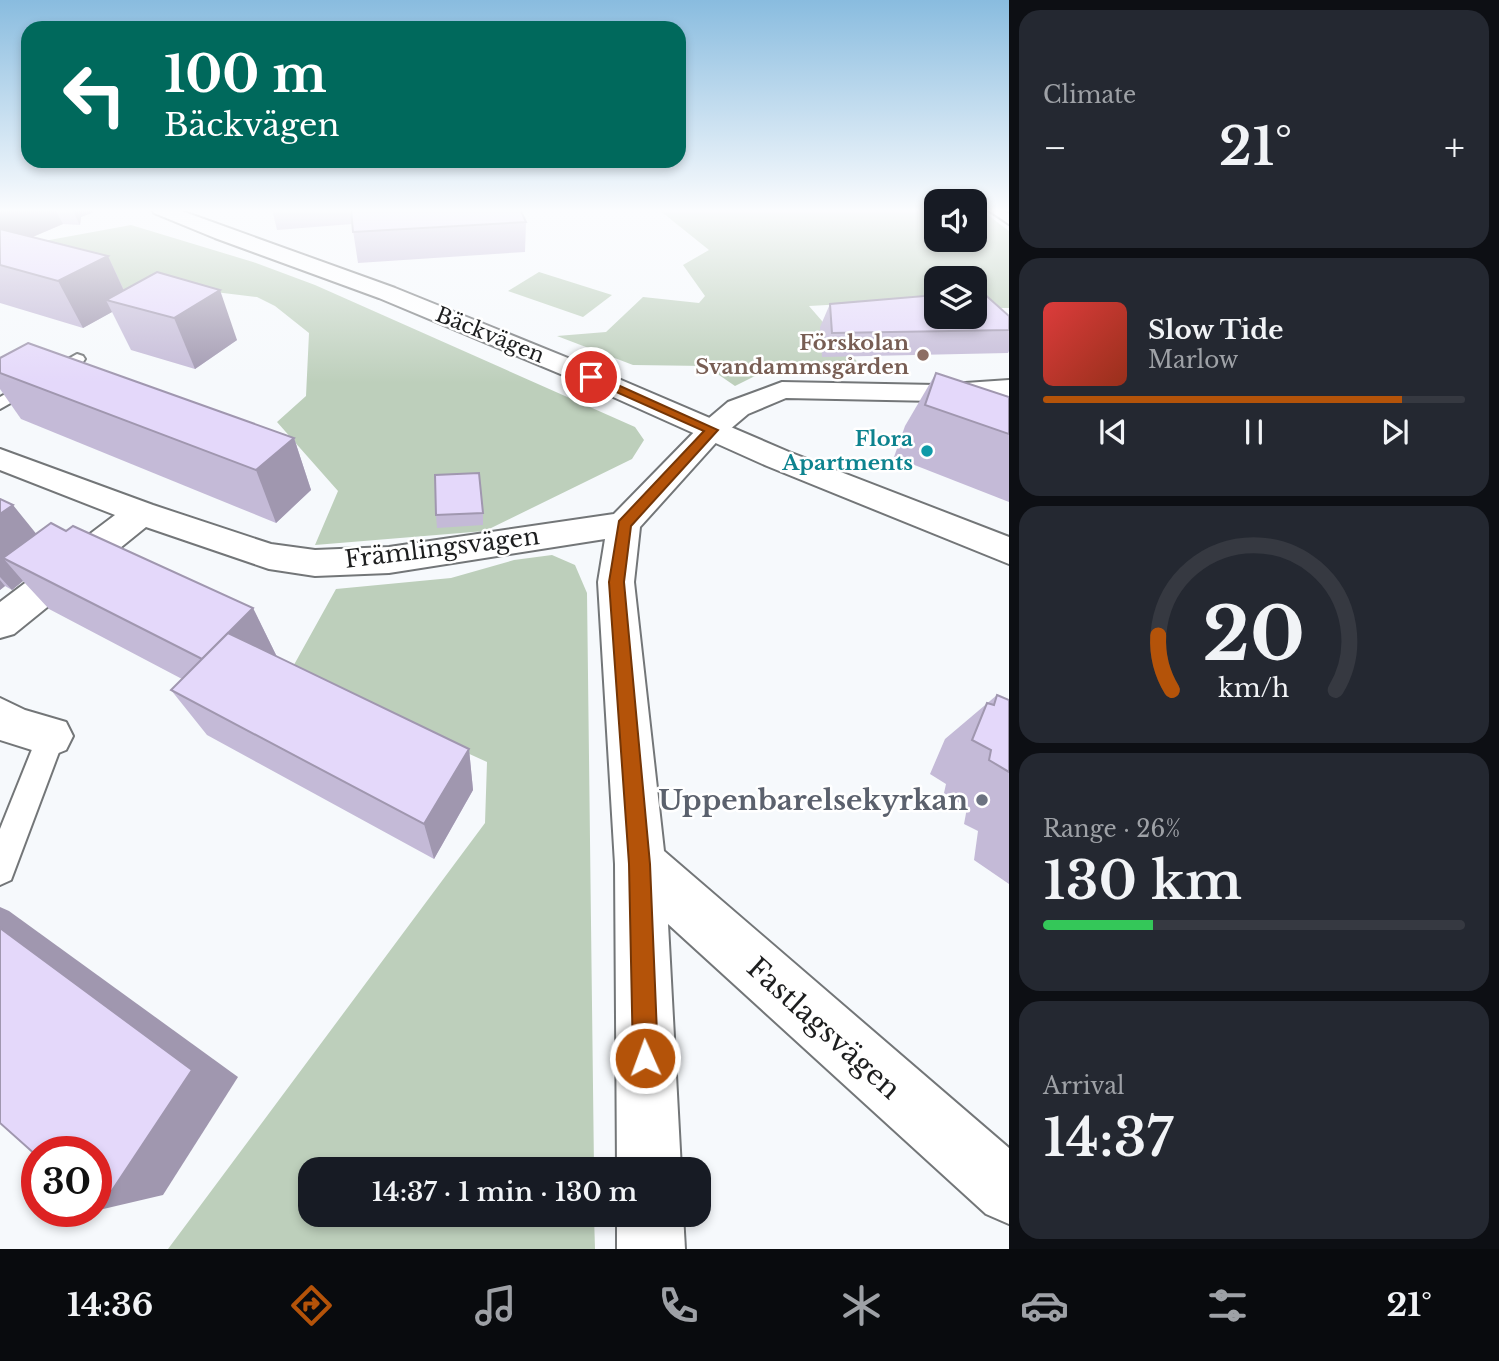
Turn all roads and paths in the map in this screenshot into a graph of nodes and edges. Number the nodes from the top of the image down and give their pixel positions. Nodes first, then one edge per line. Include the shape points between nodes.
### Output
1 (316, 267) edge
2 (77, 359) edge
3 (1009, 388) edge
4 (0, 404) edge
5 (712, 430) junction
6 (0, 459) edge
7 (141, 513) junction
8 (624, 524) junction
9 (1009, 551) edge
10 (0, 624) edge
11 (0, 717) edge
12 (51, 736) joint
13 (640, 864) junction
14 (0, 869) edge
15 (649, 1157) edge
16 (1009, 1191) edge
17 (650, 1227) edge
18 (651, 1249) edge

1 - 5 street, Bäckvägen
2 - 4 lane
3 - 5 street via 936,393 782,390 738,408
5 - 8 street
5 - 9 street, Bäckvägen
6 - 7 street, Främlingsvägen
7 - 8 street, Främlingsvägen via 269,556 315,563 389,560
7 - 10 street via 107,555
8 - 13 street via 616,582
11 - 12 street
12 - 14 lane
13 - 15 street
13 - 16 street, Fastlagsvägen
17 - 18 street

